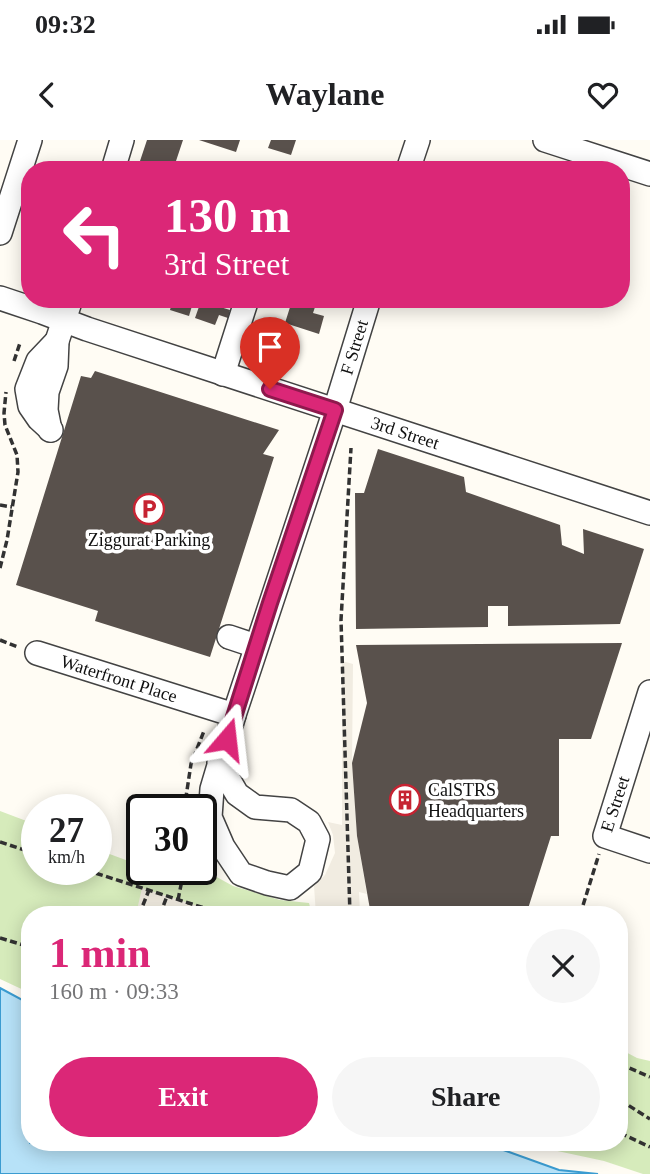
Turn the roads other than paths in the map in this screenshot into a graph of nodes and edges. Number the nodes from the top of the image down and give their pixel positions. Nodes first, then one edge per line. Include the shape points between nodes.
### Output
1 (30, 140) edge
2 (122, 140) edge
3 (418, 140) edge
4 (545, 140) edge
5 (23, 161) edge
6 (116, 161) edge
7 (411, 161) edge
8 (610, 161) edge
9 (21, 168) edge
10 (630, 168) edge
11 (650, 174) edge
12 (0, 233) edge
13 (0, 298) edge
14 (21, 305) edge
15 (29, 308) edge
16 (244, 308) edge
17 (366, 308) edge
18 (64, 320) edge
19 (223, 374) junction
20 (335, 410) junction
21 (57, 433) dead end
22 (650, 513) edge
23 (229, 637) dead end
24 (256, 646) junction
25 (37, 653) dead end
26 (650, 692) edge
27 (234, 715) junction
28 (219, 763) junction
29 (650, 851) edge

1 - 5 street
2 - 6 street
3 - 7 street
4 - 8 street
9 - 12 street
10 - 11 street
13 - 14 street, 3rd Street
15 - 18 street, 3rd Street
16 - 19 street
17 - 20 street, F Street
18 - 19 street, 3rd Street
18 - 21 street via 47,392 46,410
19 - 20 street, 3rd Street
20 - 22 street, 3rd Street
20 - 24 street, F Street
23 - 24 street
24 - 27 street, F Street
25 - 27 street, Waterfront Place
26 - 29 street, E Street via 605,836
27 - 28 street
28 - 28 street via 210,817 223,847 241,874 290,888 310,872 318,839 309,822 291,810 255,807 237,794

